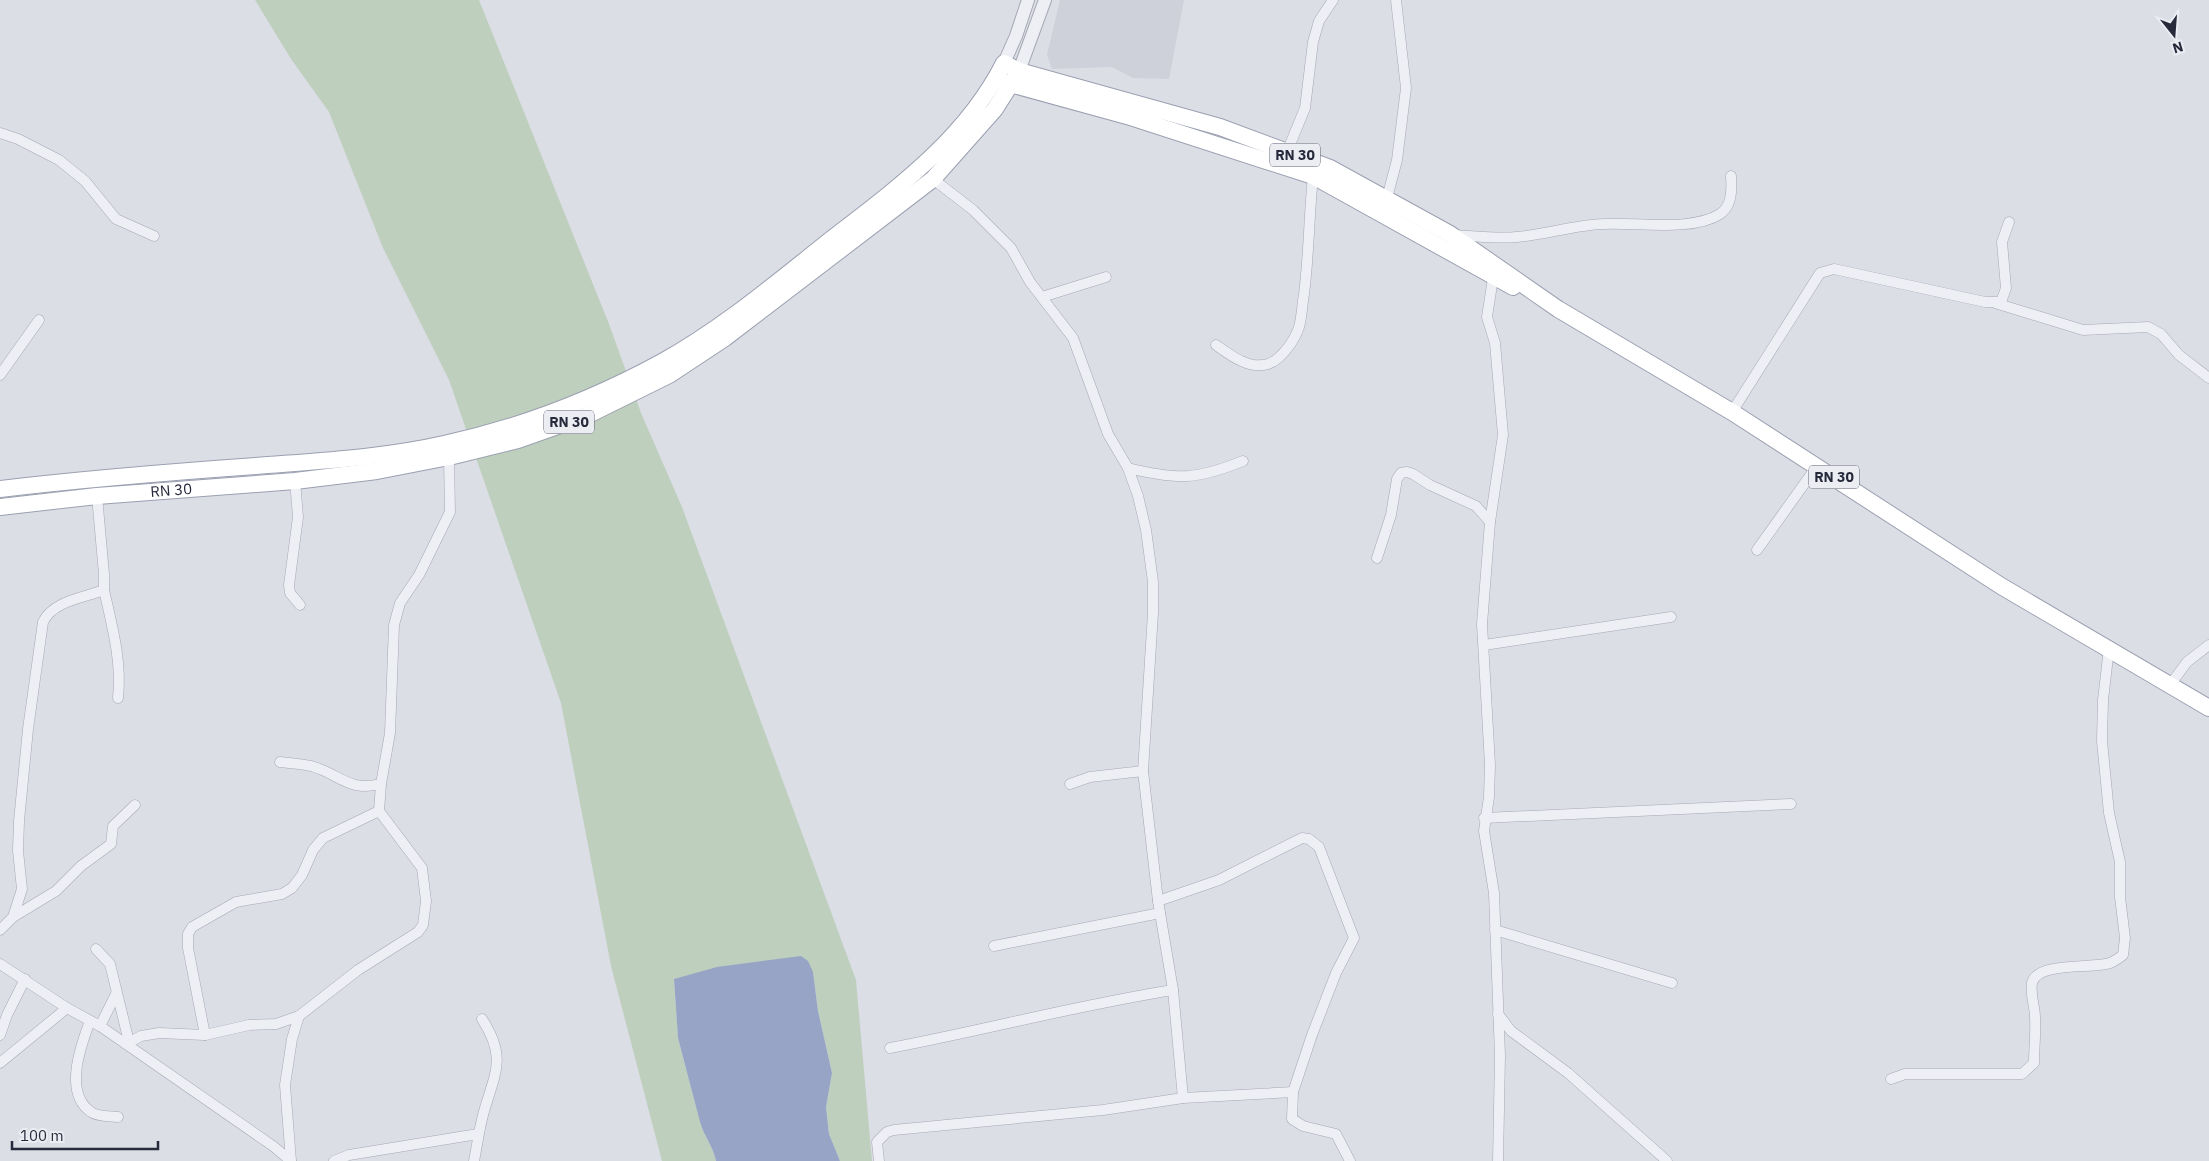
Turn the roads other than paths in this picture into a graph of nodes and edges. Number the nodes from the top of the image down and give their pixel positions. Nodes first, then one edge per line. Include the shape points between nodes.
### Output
1 (1028, 0) edge
2 (1045, 0) edge
3 (1333, 0) edge
4 (1396, 0) edge
5 (1004, 63) junction
6 (996, 78) junction
7 (1015, 78) junction
8 (0, 133) edge
9 (1287, 152) junction
10 (1313, 176) junction
11 (1731, 176) dead end
12 (933, 179) junction
13 (1386, 198) junction
14 (2009, 222) dead end
15 (1450, 234) junction
16 (154, 236) dead end
17 (1106, 277) dead end
18 (1493, 278) junction
19 (1042, 297) junction
20 (1995, 303) junction
21 (1558, 309) junction
22 (39, 320) dead end
23 (1216, 345) dead end
24 (0, 376) edge
25 (2209, 378) edge
26 (1732, 412) junction
27 (449, 457) junction
28 (1243, 461) dead end
29 (1817, 466) junction
30 (1128, 468) junction
31 (295, 481) junction
32 (0, 489) edge
33 (97, 496) junction
34 (1495, 497) junction
35 (1476, 506) junction
36 (0, 507) edge
37 (1490, 522) junction
38 (1757, 550) dead end
39 (1377, 558) dead end
40 (104, 590) junction
41 (300, 605) dead end
42 (1671, 617) dead end
43 (1484, 645) junction
44 (2209, 645) edge
45 (2109, 648) junction
46 (2170, 685) junction
47 (118, 698) dead end
48 (2209, 708) edge
49 (280, 762) dead end
50 (1144, 771) junction
51 (381, 784) junction
52 (1070, 784) dead end
53 (1791, 804) dead end
54 (135, 805) dead end
55 (379, 811) junction
56 (1484, 818) junction
57 (1158, 901) junction
58 (1160, 913) junction
59 (13, 917) junction
60 (0, 930) edge
61 (1495, 930) junction
62 (994, 946) dead end
63 (96, 949) dead end
64 (0, 964) edge
65 (25, 979) junction
66 (1672, 983) dead end
67 (1173, 990) junction
68 (116, 994) junction
69 (67, 1008) junction
70 (1498, 1014) junction
71 (299, 1016) junction
72 (482, 1018) dead end
73 (90, 1021) junction
74 (100, 1026) junction
75 (0, 1035) edge
76 (204, 1035) junction
77 (127, 1043) junction
78 (890, 1048) dead end
79 (2, 1056) edge
80 (1891, 1079) dead end
81 (1292, 1092) junction
82 (1183, 1098) junction
83 (118, 1116) dead end
84 (478, 1134) junction
85 (291, 1161) edge
86 (334, 1161) edge
87 (474, 1161) edge
88 (879, 1161) edge
89 (1350, 1161) edge
90 (1498, 1161) edge
91 (1667, 1161) edge

1 - 5 street
2 - 7 street
3 - 9 street via 1319,21 1313,42 1305,108
4 - 13 street via 1406,88 1397,160
5 - 6 main road, RN 30
5 - 7 main road, RN 30
6 - 7 main road, RN 30
6 - 32 main road, RN 30 via 967,119 921,169 776,282 717,327 663,361 580,402 453,442 375,457 93,478
7 - 9 main road, RN 30 via 1220,127
7 - 10 main road, RN 30
7 - 12 main road, RN 30 / RN 30 via 995,109
8 - 16 street via 59,160 85,182 116,219
9 - 13 main road, RN 30 via 1330,168
10 - 18 main road, RN 30
10 - 23 street via 1300,326 1294,338 1276,360 1267,364 1253,365
11 - 15 street via 1729,203 1722,213 1709,220 1678,224 1603,224 1492,239
12 - 19 street via 973,210 1011,248
12 - 27 main road, RN 30 / RN 30 via 725,338 670,375 586,416 518,440
13 - 15 main road, RN 30
14 - 20 street via 2002,242 2004,298
15 - 21 main road, RN 30
17 - 19 street
18 - 21 main road, RN 30
18 - 34 street via 1486,317 1495,343 1503,435
19 - 30 street via 1073,338 1108,434
20 - 25 street via 2083,330 2148,328 2161,334 2178,355
20 - 26 street via 1828,270 1820,273
21 - 26 main road, RN 30
22 - 24 street
26 - 29 main road, RN 30
27 - 31 main road, RN 30 / RN 30 via 377,471
27 - 51 street via 450,512 419,576 400,603 394,625 390,733
28 - 30 street via 1201,476 1178,478
29 - 38 street
29 - 45 main road, RN 30 via 2001,586
30 - 50 street via 1146,530 1153,582
31 - 33 main road, RN 30 / RN 30
31 - 41 street via 298,517 288,585
33 - 36 main road, RN 30 / RN 30
33 - 40 street
34 - 35 street
34 - 37 street
35 - 37 street
35 - 39 street via 1413,474 1401,473
37 - 43 street via 1482,600
40 - 47 street via 117,644
40 - 59 street via 56,607 48,612 43,622 19,822 22,889
42 - 43 street
43 - 56 street via 1490,765 1489,797
44 - 46 street via 2187,662
45 - 46 main road, RN 30
45 - 80 street via 2102,741 2109,813 2120,862 2125,938 2123,954 2110,964 2071,966 2036,976 2032,981 2036,1020 2034,1063 2022,1074 1905,1074
46 - 48 main road, RN 30
49 - 51 street via 312,766 357,787
50 - 52 street via 1090,777
50 - 57 street
51 - 55 street
53 - 56 street
54 - 59 street via 113,826 111,844 81,866 56,891
55 - 71 street via 422,868 426,901 423,925 418,932 336,985
55 - 76 street via 323,838 292,888 282,894 236,902 192,927 188,934 188,948
56 - 61 street via 1494,893
57 - 58 street
57 - 81 street via 1219,880 1302,838 1319,847 1354,938 1336,973
58 - 62 street
58 - 67 street
59 - 60 street
61 - 66 street
61 - 70 street
63 - 68 street via 110,964
64 - 65 street
65 - 69 street
65 - 75 street
67 - 78 street via 1119,998
67 - 82 street
68 - 74 street
68 - 77 street
69 - 73 street
69 - 79 street
70 - 90 street
70 - 91 street via 1511,1030 1568,1073
71 - 76 street via 276,1024
71 - 85 street via 285,1085
72 - 84 street via 494,1044 498,1069
73 - 74 street
73 - 83 street via 75,1064 81,1102 91,1113
74 - 77 street
76 - 77 street via 159,1033 141,1036
77 - 85 street
81 - 82 street
81 - 89 street via 1292,1119 1303,1126 1336,1134
82 - 88 street via 1103,1110 894,1130 877,1142
84 - 86 street
84 - 87 street

